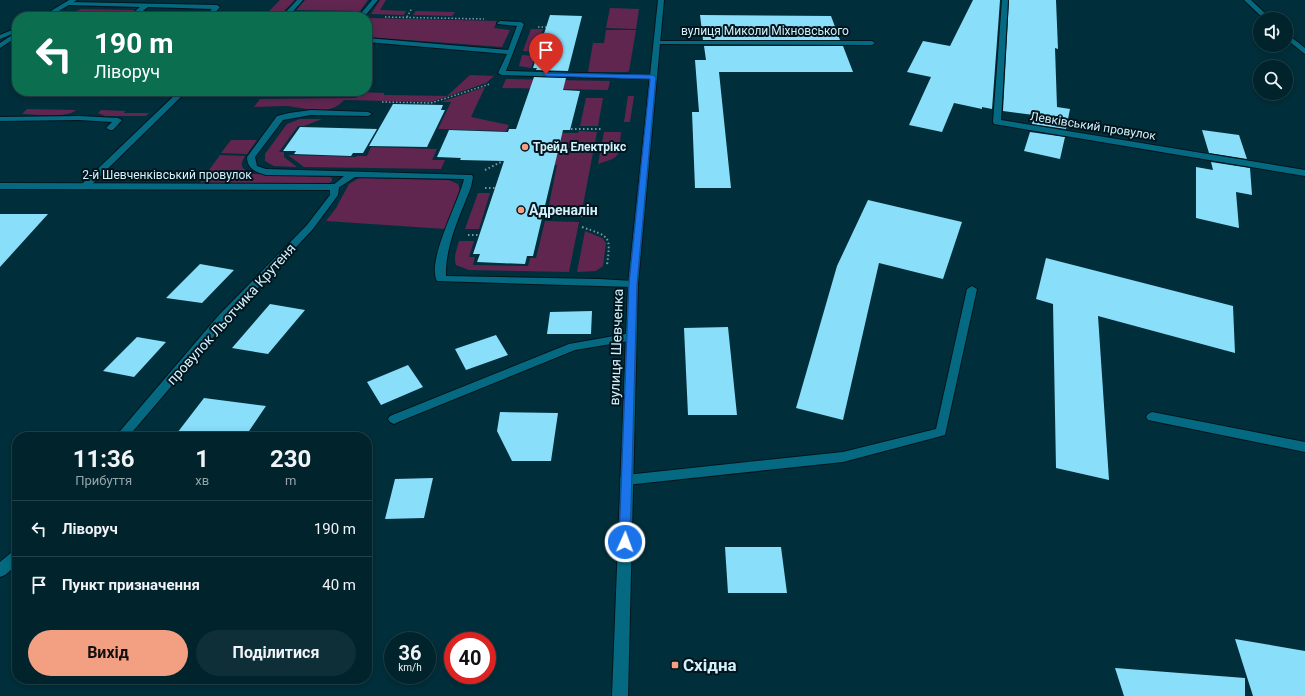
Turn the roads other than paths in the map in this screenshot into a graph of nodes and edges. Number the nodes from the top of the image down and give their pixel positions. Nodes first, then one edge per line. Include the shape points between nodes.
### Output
1 (300, 0) edge
2 (375, 0) edge
3 (661, 0) edge
4 (1005, 0) edge
5 (1247, 0) edge
6 (71, 2) edge
7 (147, 5) junction
8 (53, 12) edge
9 (138, 12) edge
10 (212, 12) edge
11 (289, 12) edge
12 (366, 12) edge
13 (1260, 12) edge
14 (500, 23) road end
15 (12, 32) edge
16 (0, 37) edge
17 (12, 38) edge
18 (372, 40) edge
19 (1293, 41) edge
20 (658, 42) junction
21 (872, 43) dead end
22 (0, 46) edge
23 (511, 52) junction
24 (1305, 52) edge
25 (653, 77) junction
26 (178, 96) edge
27 (368, 114) dead end
28 (0, 119) edge
29 (110, 128) dead end
30 (1305, 173) edge
31 (353, 174) junction
32 (0, 186) edge
33 (85, 186) junction
34 (335, 187) junction
35 (633, 284) junction
36 (972, 289) dead end
37 (631, 337) junction
38 (1152, 417) dead end
39 (394, 419) dead end
40 (124, 432) edge
41 (1305, 447) edge
42 (626, 480) junction
43 (12, 560) edge
44 (0, 571) edge
45 (620, 696) edge

1 - 11 street
2 - 12 street
3 - 20 street, вулиця Шевченка
4 - 30 street, Левківський провулок via 997,122
5 - 13 street
6 - 7 street
6 - 8 street
7 - 9 street
7 - 10 street via 219,5
14 - 23 street via 521,24
15 - 16 street
17 - 22 street
18 - 23 street
19 - 24 street
20 - 21 street, вулиця Миколи Міхновського
20 - 25 street, вулиця Шевченка
23 - 25 street via 502,73
25 - 35 street, вулиця Шевченка
26 - 33 street
27 - 31 street via 301,113 285,116 280,118 251,157 254,168 266,172
28 - 29 street via 118,120
31 - 34 street
31 - 35 street via 468,177 467,187 442,256 441,279
32 - 33 street, 2-й Шевченківський провулок
33 - 34 street, 2-й Шевченківський провулок
34 - 40 street, провулок Льотчика Крутеня via 334,195 310,227 223,318
35 - 37 street, вулиця Шевченка
36 - 42 street via 942,432 843,458
37 - 39 street via 572,346
37 - 42 street, вулиця Шевченка
38 - 41 street
42 - 45 street, вулиця Шевченка
43 - 44 street

